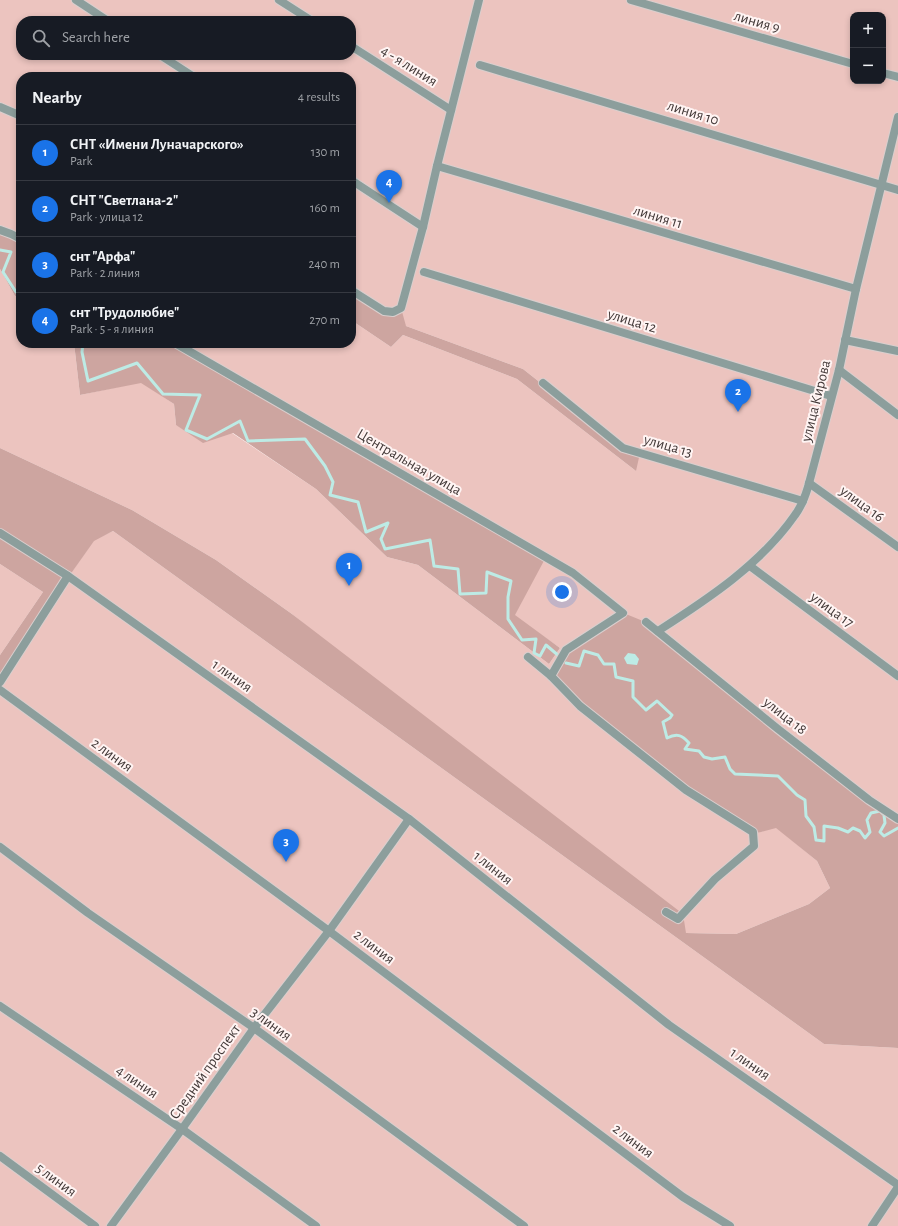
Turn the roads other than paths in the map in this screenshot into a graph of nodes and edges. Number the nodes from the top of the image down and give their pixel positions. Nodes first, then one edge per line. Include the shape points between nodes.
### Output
1 (76, 0) edge
2 (279, 0) edge
3 (631, 0) edge
4 (476, 1) edge
5 (100, 16) edge
6 (304, 16) edge
7 (356, 49) edge
8 (168, 60) edge
9 (850, 63) edge
10 (480, 65) dead end
11 (186, 72) edge
12 (886, 73) edge
13 (898, 77) edge
14 (0, 107) edge
15 (451, 110) junction
16 (16, 114) edge
17 (898, 117) edge
18 (437, 166) junction
19 (356, 183) edge
20 (882, 184) junction
21 (898, 190) edge
22 (423, 227) junction
23 (0, 230) edge
24 (16, 236) edge
25 (424, 272) dead end
26 (856, 290) junction
27 (356, 293) edge
28 (845, 340) junction
29 (184, 348) edge
30 (898, 351) edge
31 (839, 370) junction
32 (543, 383) dead end
33 (831, 396) junction
34 (898, 415) edge
35 (809, 483) junction
36 (803, 501) junction
37 (0, 533) edge
38 (898, 547) edge
39 (750, 566) junction
40 (68, 576) junction
41 (646, 622) dead end
42 (658, 631) junction
43 (528, 656) dead end
44 (551, 676) junction
45 (898, 676) edge
46 (0, 682) edge
47 (0, 690) edge
48 (409, 819) junction
49 (898, 819) edge
50 (0, 847) edge
51 (666, 912) dead end
52 (329, 931) junction
53 (0, 1006) edge
54 (254, 1028) junction
55 (182, 1129) junction
56 (0, 1156) edge
57 (898, 1186) edge
58 (95, 1226) edge
59 (111, 1226) edge
60 (316, 1226) edge
61 (524, 1226) edge
62 (730, 1226) edge
63 (872, 1226) edge

1 - 5 street
2 - 6 street
3 - 9 street, линия 9
4 - 15 street
7 - 15 street, 4 - я линия
8 - 11 street
10 - 20 street, линия 10
12 - 13 street
14 - 16 street
15 - 18 street
17 - 20 street, улица Кирова
18 - 22 street
18 - 26 street, линия 11
19 - 22 street
20 - 21 street, линия 10
20 - 26 street, улица Кирова
22 - 27 street via 401,308 393,312 384,311
23 - 24 street
25 - 33 street, улица 12
26 - 28 street, улица Кирова
28 - 30 street
28 - 31 street, улица Кирова
29 - 44 street, Центральная улица via 573,573 623,613 566,650
31 - 33 street, улица Кирова
31 - 34 street
32 - 36 street, улица 13 via 623,448
33 - 35 street, улица Кирова
35 - 36 street, улица Кирова
35 - 38 street, улица 16
36 - 39 street, улица Кирова via 796,515
37 - 40 street, 1 линия
39 - 42 street, улица Кирова
39 - 45 street, улица 17
40 - 46 street
40 - 48 street, 1 линия
41 - 42 street, улица 18
42 - 49 street, улица 18 via 778,729
43 - 44 street
44 - 51 street via 580,706 680,785 753,832 754,846 715,879 678,919
47 - 52 street, 2 линия
48 - 52 street, Средний проспект
48 - 57 street, 1 линия via 669,1025
50 - 54 street, 3 линия via 88,913
52 - 54 street, Средний проспект
52 - 62 street, 2 линия via 683,1197
53 - 55 street, 4 линия
54 - 55 street, Средний проспект
54 - 61 street, 3 линия
55 - 59 street, Средний проспект
55 - 60 street, 4 линия
56 - 58 street, 5 линия
57 - 63 street

